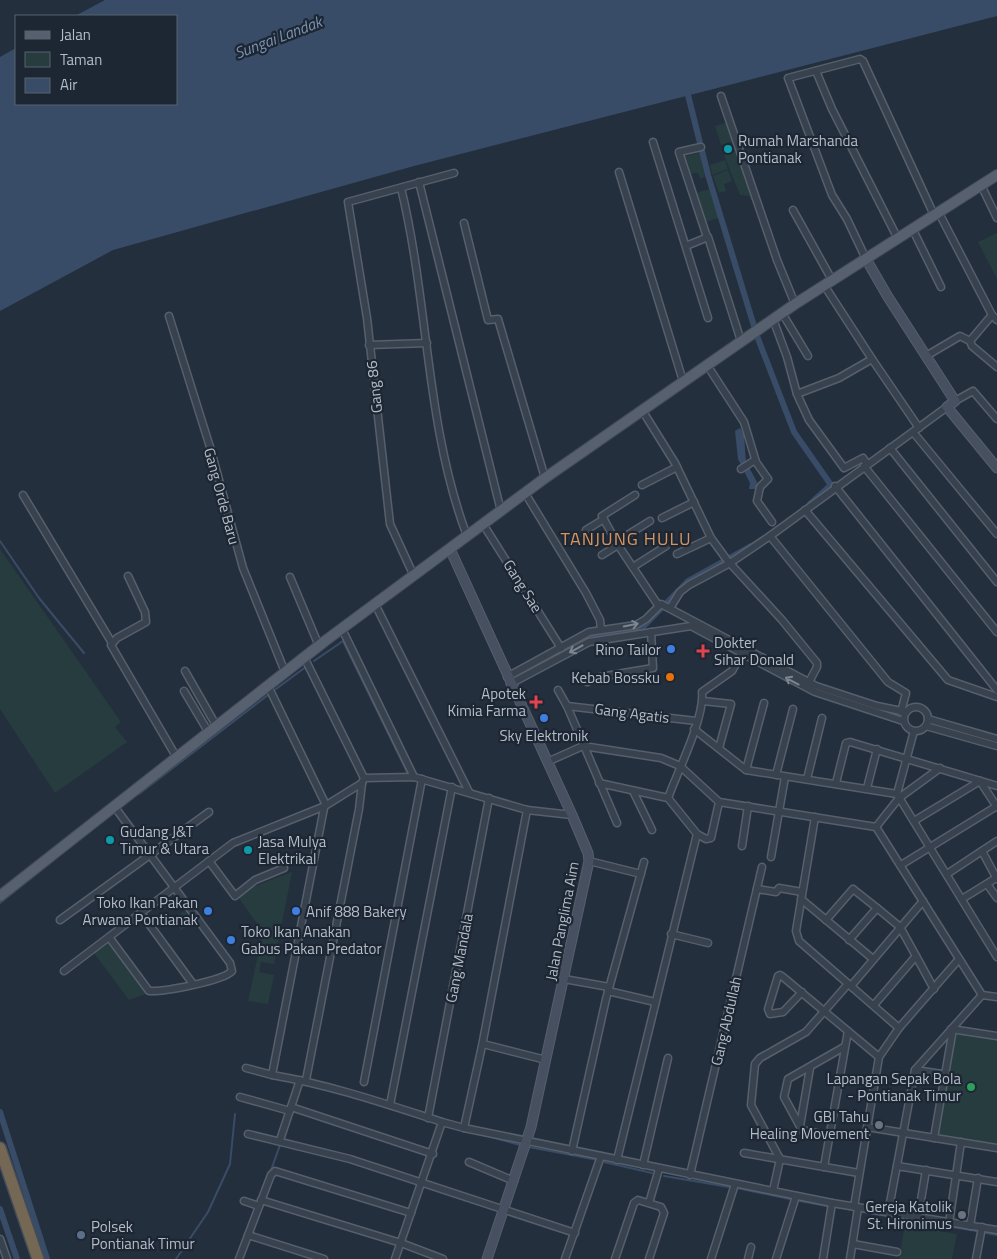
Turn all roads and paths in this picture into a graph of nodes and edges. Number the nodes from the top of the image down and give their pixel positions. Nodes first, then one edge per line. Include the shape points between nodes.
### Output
1 (816, 71) junction
2 (721, 96) dead end
3 (653, 142) dead end
4 (701, 147) dead end
5 (619, 172) dead end
6 (454, 173) dead end
7 (997, 174) edge
8 (419, 182) junction
9 (981, 185) junction
10 (400, 188) junction
11 (792, 210) dead end
12 (937, 214) junction
13 (997, 218) edge
14 (464, 223) dead end
15 (912, 230) junction
16 (707, 237) junction
17 (898, 239) junction
18 (686, 246) junction
19 (866, 259) junction
20 (828, 283) junction
21 (941, 288) dead end
22 (795, 304) junction
23 (782, 313) junction
24 (169, 316) dead end
25 (994, 317) edge
26 (708, 318) dead end
27 (773, 319) junction
28 (741, 340) junction
29 (970, 341) junction
30 (427, 343) junction
31 (369, 345) junction
32 (808, 356) dead end
33 (926, 356) junction
34 (870, 361) junction
35 (707, 365) junction
36 (997, 367) edge
37 (683, 381) junction
38 (797, 394) junction
39 (951, 404) junction
40 (642, 410) junction
41 (997, 419) edge
42 (916, 430) junction
43 (890, 448) junction
44 (755, 460) junction
45 (866, 465) junction
46 (677, 467) junction
47 (997, 468) edge
48 (741, 469) dead end
49 (545, 478) junction
50 (642, 485) dead end
51 (835, 486) junction
52 (525, 493) junction
53 (636, 494) dead end
54 (23, 495) dead end
55 (694, 502) junction
56 (805, 510) junction
57 (501, 511) junction
58 (662, 518) dead end
59 (604, 519) junction
60 (650, 521) dead end
61 (772, 522) dead end
62 (484, 524) junction
63 (586, 530) dead end
64 (997, 534) edge
65 (467, 536) junction
66 (770, 536) junction
67 (711, 538) junction
68 (617, 543) junction
69 (666, 546) dead end
70 (450, 549) junction
71 (677, 554) dead end
72 (602, 555) dead end
73 (727, 560) junction
74 (633, 567) junction
75 (412, 572) junction
76 (994, 573) edge
77 (128, 576) dead end
78 (290, 577) dead end
79 (997, 582) edge
80 (375, 604) junction
81 (665, 606) junction
82 (693, 624) junction
83 (342, 629) junction
84 (601, 629) junction
85 (651, 632) junction
86 (997, 632) edge
87 (112, 643) junction
88 (319, 646) junction
89 (561, 648) junction
90 (742, 653) junction
91 (304, 657) junction
92 (185, 671) dead end
93 (285, 672) junction
94 (508, 680) junction
95 (587, 682) dead end
96 (809, 682) junction
97 (268, 686) junction
98 (558, 690) dead end
99 (997, 690) edge
100 (184, 691) dead end
101 (997, 696) edge
102 (703, 701) junction
103 (764, 703) dead end
104 (567, 706) junction
105 (793, 709) dead end
106 (904, 712) junction
107 (822, 718) dead end
108 (696, 721) junction
109 (903, 721) junction
110 (927, 722) junction
111 (694, 729) junction
112 (213, 730) junction
113 (914, 731) junction
114 (997, 739) edge
115 (584, 746) junction
116 (997, 746) edge
117 (719, 748) junction
118 (877, 749) junction
119 (177, 758) junction
120 (907, 758) junction
121 (547, 762) junction
122 (680, 766) junction
123 (940, 768) junction
124 (746, 770) junction
125 (776, 775) junction
126 (414, 777) junction
127 (785, 777) junction
128 (422, 779) junction
129 (806, 779) junction
130 (980, 780) junction
131 (363, 781) junction
132 (599, 783) junction
133 (836, 783) junction
134 (452, 786) junction
135 (997, 786) edge
136 (867, 788) junction
137 (633, 791) junction
138 (469, 792) junction
139 (898, 796) junction
140 (489, 798) junction
141 (668, 798) junction
142 (719, 802) junction
143 (114, 806) junction
144 (324, 806) junction
145 (748, 806) junction
146 (997, 806) edge
147 (527, 810) junction
148 (779, 811) junction
149 (209, 812) dead end
150 (572, 815) junction
151 (815, 817) junction
152 (914, 821) junction
153 (617, 823) dead end
154 (876, 827) junction
155 (652, 830) dead end
156 (697, 834) junction
157 (997, 841) edge
158 (742, 846) dead end
159 (930, 848) junction
160 (982, 852) junction
161 (150, 854) junction
162 (771, 857) dead end
163 (209, 861) junction
164 (589, 861) junction
165 (644, 862) dead end
166 (901, 865) junction
167 (762, 867) dead end
168 (284, 868) dead end
169 (641, 874) junction
170 (947, 874) junction
171 (997, 878) edge
172 (987, 884) junction
173 (174, 888) junction
174 (757, 889) junction
175 (802, 895) junction
176 (0, 896) edge
177 (997, 898) edge
178 (962, 899) junction
179 (923, 901) junction
180 (877, 908) junction
181 (141, 913) junction
182 (60, 920) dead end
183 (826, 920) junction
184 (900, 927) junction
185 (671, 934) junction
186 (108, 937) junction
187 (850, 940) junction
188 (708, 943) dead end
189 (916, 956) junction
190 (997, 957) edge
191 (873, 959) junction
192 (959, 959) junction
193 (64, 970) dead end
194 (564, 979) junction
195 (194, 984) junction
196 (849, 985) junction
197 (609, 989) junction
198 (934, 989) junction
199 (802, 992) junction
200 (982, 995) junction
201 (997, 997) edge
202 (655, 1002) junction
203 (874, 1005) junction
204 (825, 1011) junction
205 (899, 1028) junction
206 (952, 1029) junction
207 (848, 1031) junction
208 (997, 1036) edge
209 (483, 1044) junction
210 (844, 1047) junction
211 (879, 1057) junction
212 (668, 1058) dead end
213 (546, 1060) junction
214 (246, 1068) dead end
215 (810, 1068) junction
216 (915, 1070) junction
217 (272, 1074) junction
218 (944, 1076) junction
219 (303, 1080) junction
220 (364, 1082) dead end
221 (240, 1097) dead end
222 (390, 1105) junction
223 (291, 1109) junction
224 (428, 1118) junction
225 (442, 1122) junction
226 (800, 1126) junction
227 (867, 1127) junction
228 (464, 1128) junction
229 (903, 1133) junction
230 (248, 1134) dead end
231 (830, 1136) junction
232 (934, 1138) junction
233 (280, 1140) junction
234 (527, 1141) junction
235 (961, 1142) junction
236 (0, 1148) edge
237 (997, 1148) edge
238 (572, 1151) junction
239 (433, 1154) junction
240 (744, 1154) dead end
241 (601, 1156) junction
242 (780, 1159) junction
243 (617, 1160) junction
244 (469, 1162) dead end
245 (643, 1165) junction
246 (897, 1166) junction
247 (824, 1167) junction
248 (0, 1168) edge
249 (659, 1169) junction
250 (926, 1170) junction
251 (859, 1173) junction
252 (956, 1175) junction
253 (690, 1176) junction
254 (978, 1178) junction
255 (514, 1181) junction
256 (997, 1182) edge
257 (423, 1183) junction
258 (735, 1184) junction
259 (773, 1191) junction
260 (796, 1196) junction
261 (244, 1201) dead end
262 (260, 1203) junction
263 (649, 1203) junction
264 (832, 1203) junction
265 (856, 1207) junction
266 (504, 1210) junction
267 (410, 1212) junction
268 (888, 1212) junction
269 (918, 1218) junction
270 (949, 1222) junction
271 (970, 1226) junction
272 (982, 1227) junction
273 (997, 1230) edge
274 (575, 1233) junction
275 (248, 1235) junction
276 (0, 1239) edge
277 (401, 1243) junction
278 (852, 1244) junction
279 (751, 1247) dead end
280 (897, 1252) dead end
281 (7, 1259) edge
282 (32, 1259) edge
283 (38, 1259) edge
284 (239, 1259) edge
285 (324, 1259) edge
286 (395, 1259) edge
287 (443, 1259) edge
288 (486, 1259) edge
289 (565, 1259) edge
290 (615, 1259) edge
291 (649, 1259) edge
292 (711, 1259) edge
293 (748, 1259) edge
294 (776, 1259) edge
295 (823, 1259) edge
296 (850, 1259) edge
297 (976, 1259) edge

1 - 12 street via 863,60
1 - 17 street
1 - 19 street via 788,78 832,195
2 - 22 street
3 - 18 street
4 - 16 street via 679,152
5 - 37 street
6 - 8 street
7 - 9 main road
8 - 10 street
8 - 57 street
9 - 12 main road
9 - 13 street
10 - 30 street via 413,247
10 - 31 street, Gang 86 via 348,202
11 - 20 street
12 - 15 main road
12 - 25 street
14 - 49 street via 488,320 498,320
15 - 17 main road
15 - 21 street
16 - 18 street
16 - 28 street
17 - 19 main road
18 - 26 street
19 - 20 main road
19 - 33 street
20 - 22 main road
20 - 34 street
22 - 23 main road
23 - 27 main road
23 - 32 street
24 - 93 street, Gang Orde Baru via 210,447 237,552
25 - 29 street
27 - 28 main road
27 - 38 street
28 - 35 main road
29 - 33 street via 960,336
29 - 36 street
30 - 31 street
30 - 65 street via 440,446
31 - 75 street, Gang 86 via 390,524
33 - 39 street
34 - 38 street via 839,378
34 - 42 street
35 - 37 main road
35 - 44 street via 744,422
37 - 40 main road
38 - 45 street via 809,420 844,468 862,458
39 - 41 street via 973,391
39 - 42 street
39 - 47 street
40 - 46 street
40 - 49 main road
42 - 43 street
42 - 64 street
43 - 45 street
43 - 76 street
44 - 48 street
44 - 61 street via 768,479 760,487 757,502
45 - 51 street
45 - 86 street
46 - 50 street
46 - 55 street
49 - 52 main road
51 - 56 street
51 - 99 street
52 - 57 main road
52 - 84 street via 586,593 600,620
53 - 59 street via 603,514
54 - 87 street
55 - 58 street
55 - 67 street
56 - 66 street
56 - 101 street via 948,680
57 - 62 main road
59 - 63 street
59 - 68 street
60 - 68 street
62 - 65 main road
62 - 89 street, Gang Sae
65 - 70 main road
66 - 73 street
66 - 106 street via 888,682 906,693
67 - 71 street
67 - 73 street
68 - 72 street
68 - 74 street
69 - 74 street
70 - 75 main road
70 - 94 street, Jalan Panglima Aim
73 - 81 street via 689,585
73 - 96 street via 817,663
74 - 81 street
75 - 80 main road
76 - 79 street
77 - 87 street via 145,612 146,622
78 - 88 street
80 - 83 main road
80 - 138 street
81 - 82 street
84 -> 81 street via 636,625
82 - 85 street
82 - 90 street
82 - 96 street
83 - 88 main road
83 - 126 street
84 - 89 street
85 -> 94 street via 589,642
85 - 95 street via 653,668
87 - 119 street
88 - 91 main road
89 - 94 street
90 - 102 street via 732,671 702,692
109 -> 90 street via 815,692
91 - 93 main road
91 - 131 street
92 - 112 street
93 - 97 main road
94 - 121 street, Jalan Panglima Aim
96 - 106 street via 830,692
97 - 112 main road
97 - 144 street via 311,772
98 - 104 street
100 - 112 street
102 - 108 street
102 - 117 street via 732,704
103 - 124 street
104 - 108 street, Gang Agatis
104 - 115 street
105 - 125 street
106 - 109 street
106 - 110 street via 919,707 927,712
107 - 129 street
108 - 111 street
109 - 113 street
110 - 113 street via 921,730
110 - 114 street
110 - 116 street
111 - 117 street
111 - 122 street
112 - 119 main road
113 - 120 street
115 - 121 street
115 - 122 street via 661,758
115 - 132 street
117 - 124 street
118 - 120 street
118 - 133 street via 846,743
118 - 136 street
119 - 143 main road
120 - 123 street
120 - 139 street
121 - 150 street, Jalan Panglima Aim
122 - 141 street
122 - 142 street
123 - 130 street
123 - 139 street
124 - 125 street
125 - 127 street
126 - 128 street
126 - 131 street
127 - 129 street
127 - 148 street
128 - 134 street
128 - 220 street
129 - 133 street
130 - 135 street
130 - 146 street
130 - 152 street
131 - 144 street
131 - 219 street
132 - 137 street
132 - 153 street
133 - 136 street
134 - 138 street
134 - 222 street
136 - 139 street
137 - 141 street
137 - 155 street
138 - 140 street
139 - 152 street
139 - 154 street
140 - 147 street
140 - 224 street, Gang Mandala
141 - 156 street
142 - 145 street
142 - 156 street via 711,838
143 - 161 street
143 - 176 main road
144 - 163 street via 233,843
144 - 217 street
145 - 148 street
145 - 158 street
146 - 159 street
147 - 150 street
147 - 209 street
148 - 151 street
148 - 162 street
149 - 161 street
150 - 164 street, Jalan Panglima Aim
151 - 154 street
151 - 175 street
152 - 159 street
154 - 166 street
156 - 185 street
157 - 160 street
159 - 166 street
159 - 170 street
160 - 170 street
160 - 171 street
161 - 173 street
161 - 182 street
163 - 168 street via 235,896 255,880
163 - 173 street
164 - 169 street
164 - 194 street, Jalan Panglima Aim
165 - 169 street
166 - 179 street
167 - 174 street, Gang Abdullah
169 - 197 street
170 - 178 street
171 - 172 street
172 - 177 street
172 - 178 street
173 - 181 street
173 - 195 street via 230,963 232,971 226,976
174 - 175 street via 776,892 779,888
174 - 253 street, Gang Abdullah
175 - 183 street
175 - 196 street via 796,931 799,941
178 - 190 street
179 - 184 street
179 - 192 street
180 - 183 street via 853,889
180 - 184 street
180 - 187 street
181 - 186 street
181 - 195 street
183 - 187 street
184 - 189 street
184 - 191 street
185 - 188 street
185 - 202 street
186 - 193 street
186 - 195 street via 149,991
187 - 191 street
189 - 198 street
189 - 203 street
191 - 196 street
192 - 198 street
192 - 200 street
194 - 197 street
194 - 213 street, Jalan Panglima Aim
196 - 203 street
196 - 204 street
197 - 202 street
197 - 238 street
198 - 205 street
199 - 199 street via 783,1012 770,1014 768,1010 778,976
199 - 204 street
200 - 201 street
200 - 206 street
202 - 243 street
203 - 205 street
204 - 207 street
204 - 242 street via 802,1034 760,1058 756,1064 751,1105
205 - 211 street
206 - 208 street
206 - 216 street
206 - 218 street
207 - 210 street
207 - 211 street
209 - 213 street
209 - 228 street
210 - 215 street
210 - 231 street
211 - 227 street
212 - 245 street
213 - 234 street, Jalan Panglima Aim
214 - 217 street
215 - 226 street
215 - 226 street via 788,1079 785,1089 784,1099
216 - 218 street
216 - 229 street
217 - 219 street
218 - 232 street
219 - 222 street
219 - 223 street
221 - 223 street
222 - 224 street
223 - 233 street
223 - 239 street
224 - 225 street
225 - 228 street
225 - 239 street
226 - 231 street via 804,1131
227 - 229 street
227 - 251 street
228 - 234 street
229 - 232 street
229 - 246 street
230 - 233 street
231 - 247 street
232 - 235 street
233 - 257 street
234 - 238 street
234 - 255 street, Jalan Panglima Aim
235 - 237 street
235 - 252 street
236 - 283 highway
238 - 241 street
239 - 257 street
240 - 242 street
241 - 243 street
241 - 274 street
242 - 247 street
242 - 259 street
243 - 245 street
244 - 255 street
245 - 249 street
246 - 250 street
246 - 268 street
247 - 251 street
248 - 282 highway
249 - 253 street
249 - 263 street
250 - 252 street
250 - 269 street
251 - 265 street
252 - 254 street
252 - 270 street
253 - 258 street
254 - 256 street
254 - 271 street
255 - 266 street, Jalan Panglima Aim
257 - 266 street
257 - 267 street
258 - 259 street
258 - 292 street
259 - 260 street
260 - 264 street
260 - 294 street
261 - 262 street
262 - 267 street via 271,1175 276,1172
262 - 275 street
262 - 277 street
263 - 290 street via 634,1202
263 - 291 street via 661,1207 664,1212
264 - 265 street
264 - 295 street
265 - 268 street
265 - 278 street
266 - 274 street
266 - 288 street, Jalan Panglima Aim
267 - 277 street
268 - 269 street
269 - 270 street
270 - 271 street
271 - 272 street
272 - 273 street
272 - 297 street
274 - 289 street
275 - 284 street
275 - 285 street
276 - 281 street
277 - 286 street
277 - 287 street
278 - 280 street
278 - 296 street
279 - 293 street

